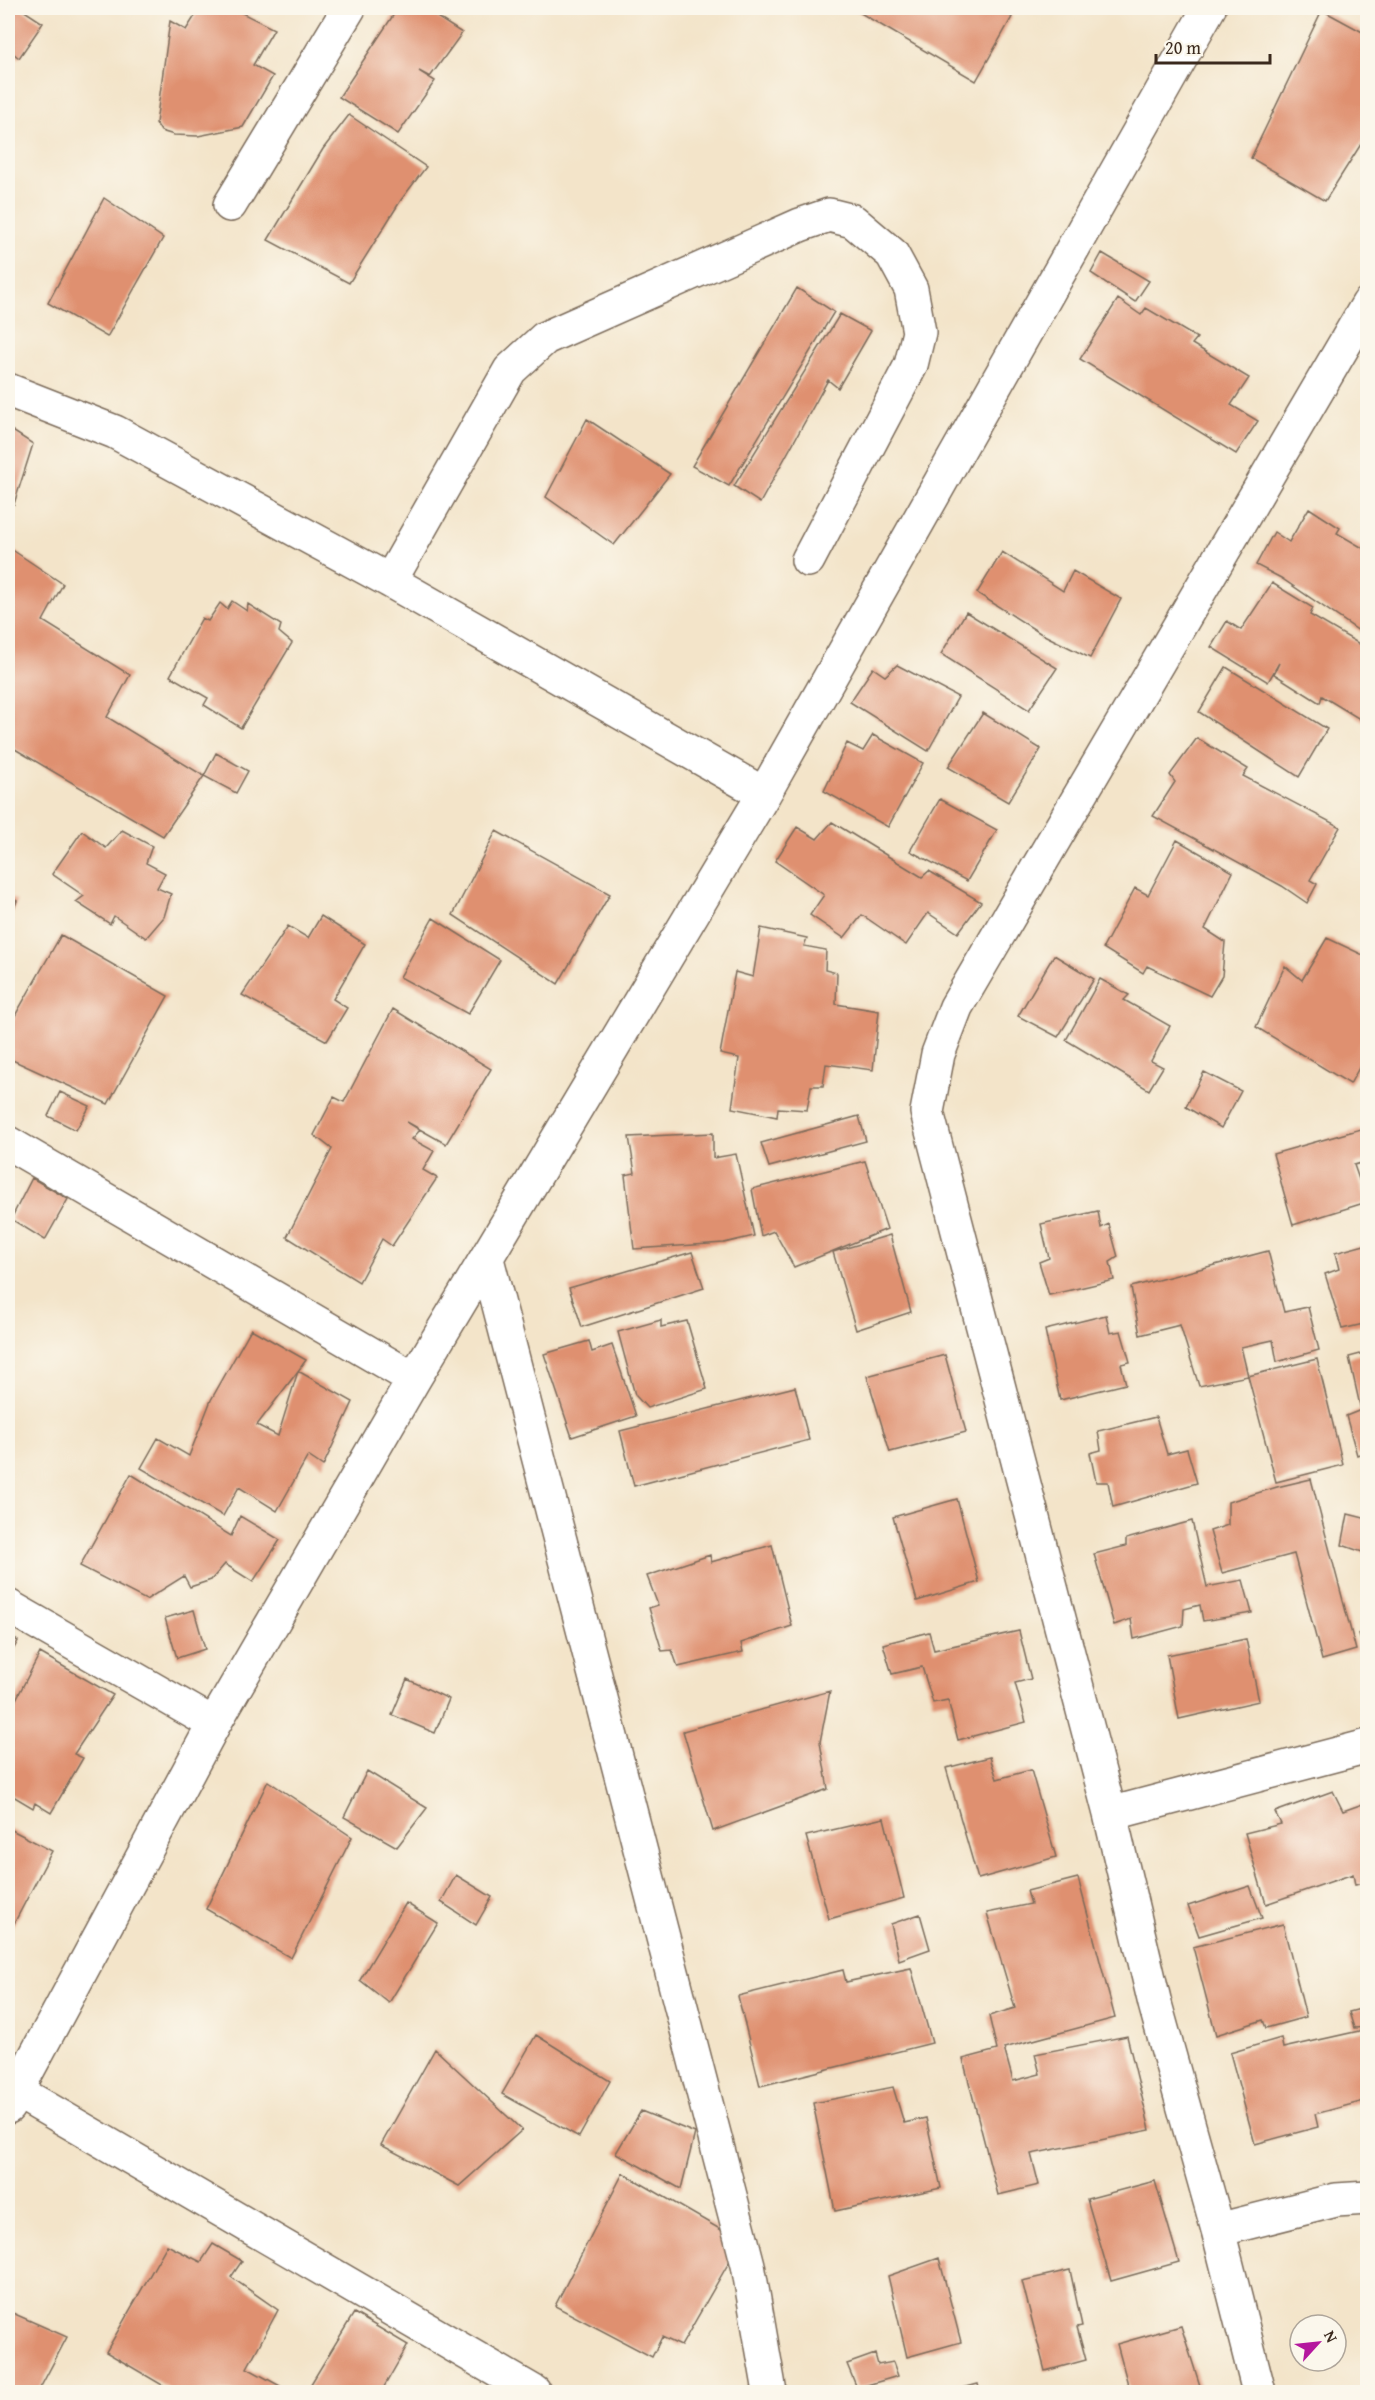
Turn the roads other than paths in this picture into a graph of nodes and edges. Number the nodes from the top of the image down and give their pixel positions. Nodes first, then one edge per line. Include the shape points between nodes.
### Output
1 (349, 8) edge
2 (1209, 8) edge
3 (230, 205) dead end
4 (1368, 304) edge
5 (8, 390) edge
6 (808, 560) dead end
7 (390, 581) junction
8 (764, 794) junction
9 (8, 1143) edge
10 (487, 1259) junction
11 (414, 1379) junction
12 (8, 1606) edge
13 (214, 1724) junction
14 (1368, 1746) edge
15 (1110, 1814) junction
16 (11, 2094) edge
17 (1368, 2198) edge
18 (1218, 2230) junction
19 (534, 2392) edge
20 (770, 2392) edge
21 (1259, 2392) edge

1 - 3 street
2 - 8 street
4 - 15 street via 956,1007 938,1054 927,1112
5 - 7 street via 115,432
6 - 7 street via 911,365 919,332 911,289 892,254 853,221 829,215 545,338 510,370
7 - 8 street
8 - 10 street
9 - 11 street
10 - 11 street
10 - 20 street via 748,2265
11 - 13 street
12 - 13 street
13 - 16 street
14 - 15 street
15 - 18 street via 1155,2004
16 - 19 street
17 - 18 street via 1336,2200
18 - 21 street

